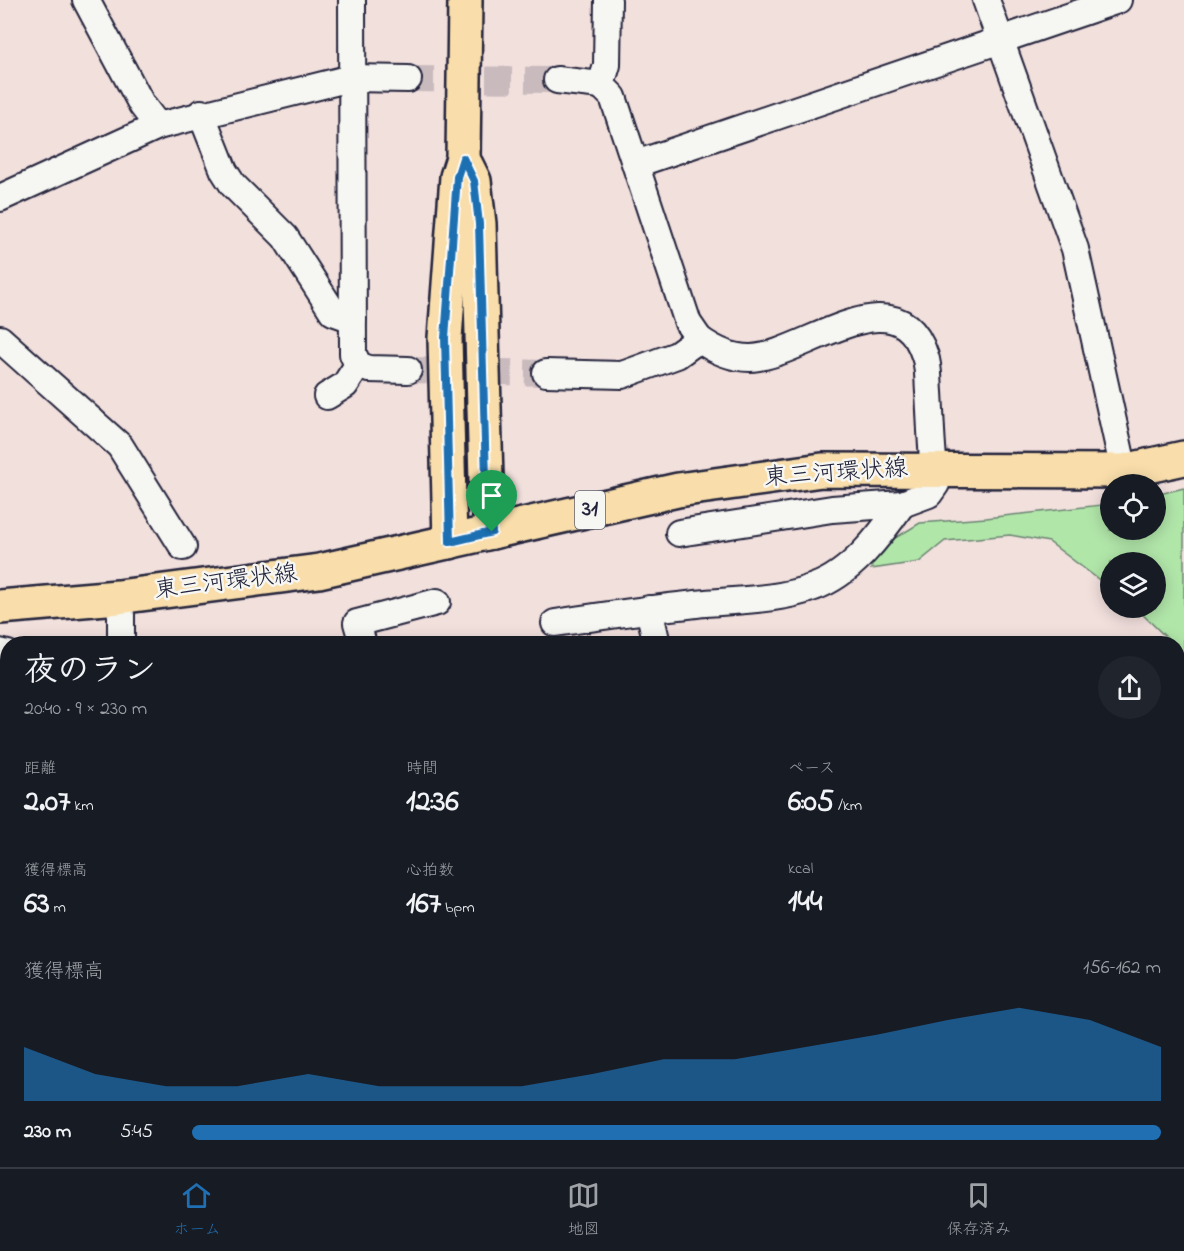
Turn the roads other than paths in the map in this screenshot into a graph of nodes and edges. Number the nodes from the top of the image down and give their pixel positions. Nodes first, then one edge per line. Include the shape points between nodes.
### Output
1 (86, 0) edge
2 (352, 0) edge
3 (465, 0) edge
4 (608, 0) edge
5 (986, 0) edge
6 (1118, 0) edge
7 (1000, 41) junction
8 (351, 78) junction
9 (408, 79) tunnel mouth
10 (557, 80) tunnel mouth
11 (600, 85) junction
12 (201, 113) junction
13 (158, 126) junction
14 (463, 158) junction
15 (636, 164) junction
16 (0, 198) edge
17 (352, 319) junction
18 (0, 339) edge
19 (699, 339) junction
20 (358, 365) junction
21 (408, 370) tunnel mouth
22 (546, 373) tunnel mouth
23 (327, 396) dead end
24 (1184, 458) edge
25 (933, 469) junction
26 (1124, 471) junction
27 (902, 504) junction
28 (492, 532) junction
29 (679, 532) dead end
30 (450, 542) junction
31 (183, 547) dead end
32 (118, 597) junction
33 (437, 602) dead end
34 (0, 607) edge
35 (649, 609) junction
36 (555, 623) dead end
37 (121, 636) edge
38 (361, 636) edge
39 (655, 636) edge

1 - 13 street via 142,105
2 - 8 street
3 - 14 main road
4 - 11 street via 607,65
5 - 7 street
6 - 7 street
7 - 15 street
7 - 26 street via 1075,249
8 - 9 street
8 - 12 street
8 - 17 street
10 - 11 street
11 - 15 street via 613,97
12 - 13 street
12 - 17 street via 233,185 285,237 333,312
13 - 16 street
14 - 28 main road via 474,181 479,224 486,480
14 - 30 main road via 457,177 445,338
15 - 19 street via 688,323
17 - 20 street via 353,354
18 - 31 street via 120,446
19 - 22 street via 677,355 622,375
19 - 25 street via 713,349 750,358 877,316 898,321 918,338 926,358
20 - 21 street
20 - 23 street via 345,384
24 - 26 main road, 東三河環状線 / 31
25 - 26 main road, 東三河環状線 / 31
25 - 27 street via 936,484 929,494
25 - 28 main road, 東三河環状線 / 31 via 822,470 678,490
27 - 29 street via 832,509
27 - 35 street via 851,565 814,587 771,597
28 - 30 main road, 東三河環状線 / 31
30 - 32 main road, 東三河環状線 / 31 via 319,571
32 - 34 main road, 東三河環状線 / 31
32 - 37 street
33 - 38 street via 357,623
35 - 36 street
35 - 39 street

